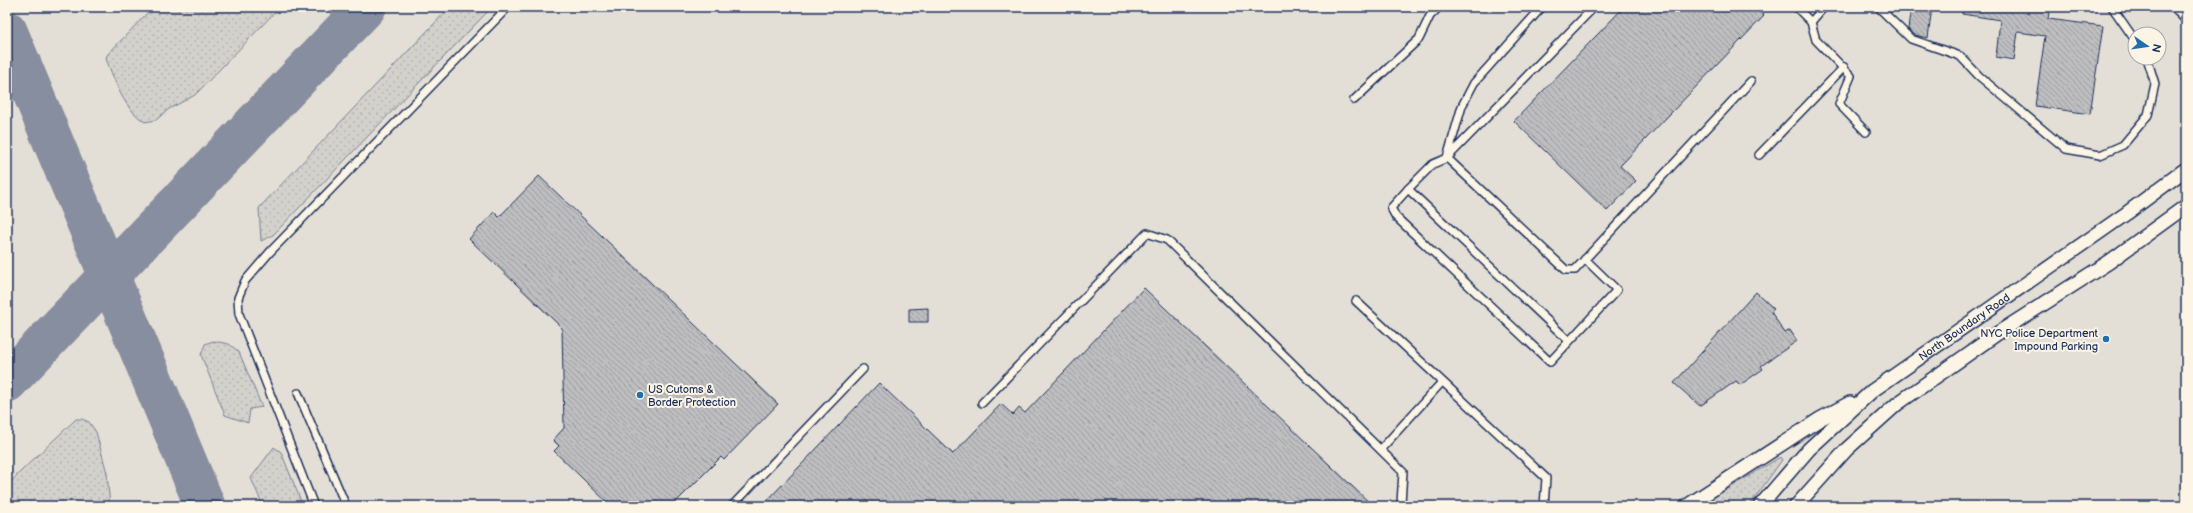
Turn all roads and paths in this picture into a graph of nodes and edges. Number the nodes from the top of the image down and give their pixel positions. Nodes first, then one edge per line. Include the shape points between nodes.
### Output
1 (508, 7) edge
2 (1440, 7) edge
3 (1542, 7) edge
4 (1594, 7) edge
5 (1796, 7) edge
6 (1824, 7) edge
7 (1878, 7) edge
8 (2112, 7) edge
9 (2177, 7) edge
10 (2186, 16) edge
11 (1811, 22) junction
12 (2127, 29) edge
13 (2149, 66) edge
14 (1844, 67) junction
15 (1751, 81) dead end
16 (1354, 100) dead end
17 (1866, 132) dead end
18 (1759, 155) dead end
19 (1447, 158) junction
20 (2186, 169) edge
21 (1408, 189) junction
22 (2186, 206) edge
23 (1585, 259) junction
24 (1356, 302) dead end
25 (1569, 341) junction
26 (863, 369) dead end
27 (1442, 382) junction
28 (1872, 391) junction
29 (298, 393) dead end
30 (982, 403) dead end
31 (1381, 449) junction
32 (314, 506) edge
33 (346, 506) edge
34 (732, 506) edge
35 (1404, 506) edge
36 (1544, 506) edge
37 (1687, 506) edge
38 (1760, 506) edge
39 (1796, 506) edge

1 - 32 lane via 280,241 245,282 238,298 239,314
2 - 16 lane via 1430,16 1419,39
3 - 19 lane via 1474,83 1462,106
4 - 19 lane
5 - 11 lane
6 - 11 lane
7 - 13 lane via 1911,39 1960,56 2066,149 2100,155 2123,145 2148,115 2155,84
8 - 12 lane
9 - 10 street
11 - 14 lane via 1816,40
14 - 17 lane via 1851,76 1839,104
14 - 18 lane
15 - 23 lane
19 - 21 lane via 1433,164
19 - 23 lane via 1566,270 1575,270
20 - 28 street, North Boundary Road
21 - 25 lane
21 - 25 lane via 1391,208 1396,217 1550,362
22 - 39 street via 2109,262 1998,333 1896,404 1847,449
23 - 25 lane via 1617,290
24 - 27 lane
26 - 34 lane
27 - 31 lane
27 - 36 lane via 1546,478
28 - 37 street via 1820,419
28 - 38 street, North Boundary Road via 1809,449
29 - 33 lane
30 - 31 lane via 1147,233 1166,240
31 - 35 lane via 1403,472 1401,503

